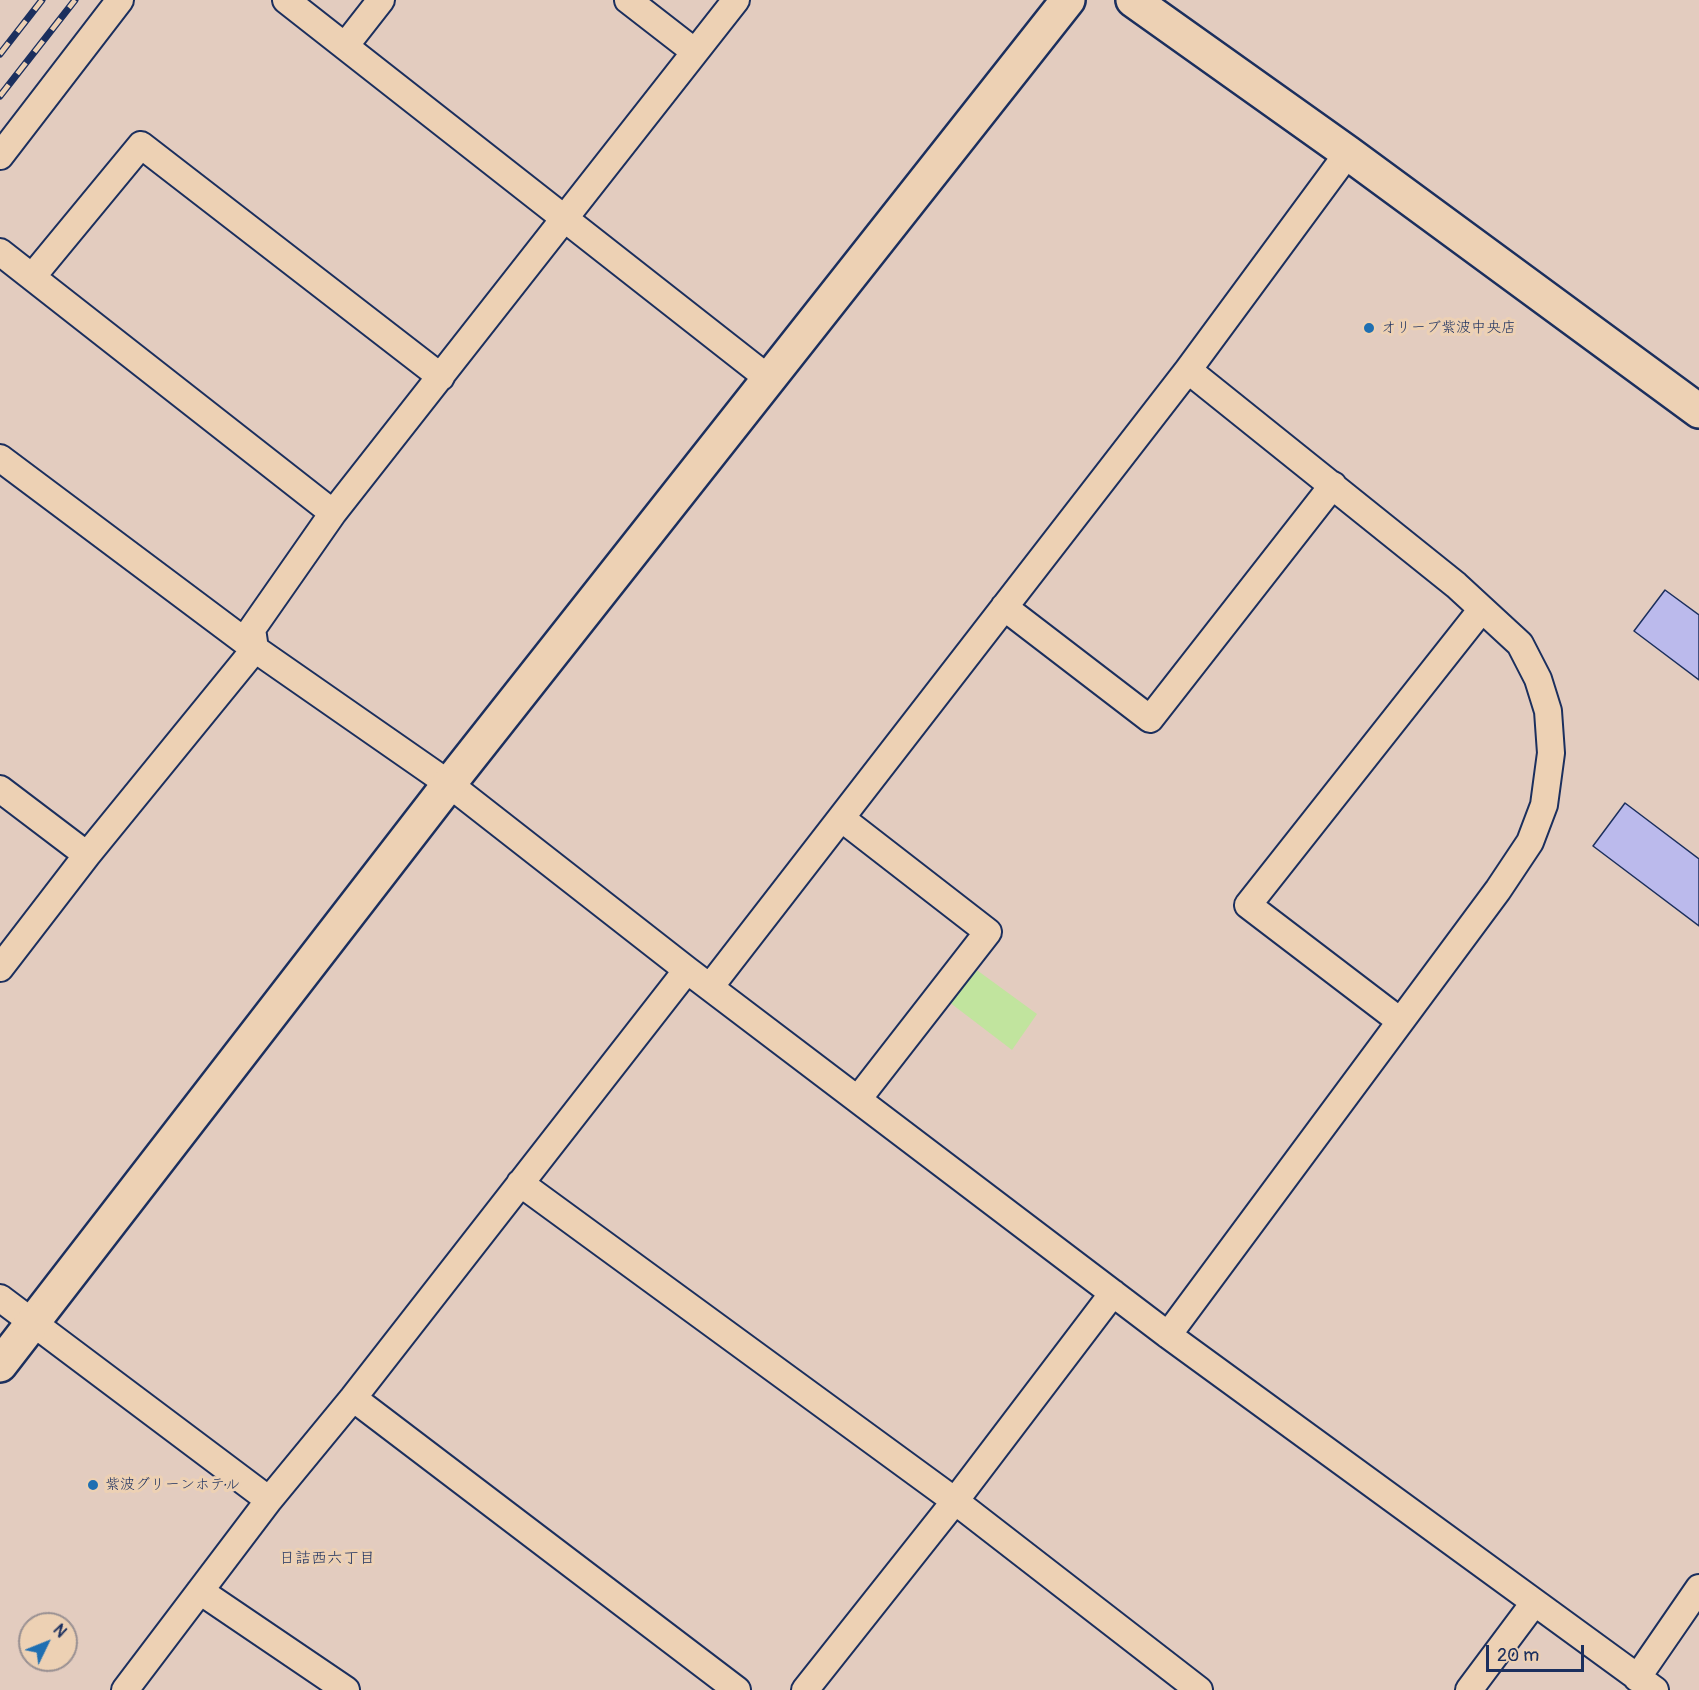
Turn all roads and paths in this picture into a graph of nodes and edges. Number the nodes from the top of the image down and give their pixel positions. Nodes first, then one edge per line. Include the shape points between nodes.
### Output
1 (120, 0) edge
2 (285, 0) edge
3 (381, 0) edge
4 (628, 0) edge
5 (736, 0) edge
6 (1068, 0) edge
7 (1133, 0) edge
8 (345, 46) junction
9 (695, 52) junction
10 (1348, 153) junction
11 (0, 156) edge
12 (565, 219) junction
13 (0, 252) edge
14 (32, 277) junction
15 (1188, 370) junction
16 (441, 377) junction
17 (769, 378) junction
18 (1699, 411) edge
19 (0, 458) edge
20 (1333, 485) junction
21 (333, 513) junction
22 (1004, 607) junction
23 (1482, 609) junction
24 (255, 649) junction
25 (450, 784) junction
26 (0, 789) edge
27 (841, 818) junction
28 (87, 855) junction
29 (0, 968) edge
30 (687, 969) junction
31 (710, 987) junction
32 (1400, 1021) junction
33 (858, 1099) junction
34 (520, 1183) junction
35 (1113, 1293) junction
36 (0, 1298) edge
37 (34, 1323) junction
38 (1168, 1335) junction
39 (0, 1365) edge
40 (353, 1398) junction
41 (269, 1500) junction
42 (955, 1501) junction
43 (1699, 1588) edge
44 (200, 1591) junction
45 (1534, 1603) junction
46 (1646, 1684) edge
47 (125, 1690) edge
48 (346, 1690) edge
49 (737, 1690) edge
50 (805, 1690) edge
51 (1199, 1690) edge
52 (1469, 1690) edge

1 - 11 street
2 - 8 street
3 - 8 street
4 - 9 street
5 - 9 street
6 - 17 street
7 - 10 street
8 - 12 street
9 - 12 street
10 - 15 street
10 - 18 street
12 - 16 street
12 - 17 street
13 - 14 street
14 - 16 street via 141,145
14 - 21 street
15 - 20 street
15 - 22 street
16 - 21 street
17 - 25 street
19 - 24 street
20 - 22 street via 1150,719
20 - 23 street
21 - 24 street via 252,629
22 - 27 street
23 - 32 street via 1520,644 1538,679 1548,711 1551,753 1544,805 1530,842
23 - 32 street via 1248,905
24 - 25 street
24 - 28 street
25 - 30 street
25 - 37 street
26 - 28 street
27 - 31 street
27 - 33 street via 988,932
28 - 29 street
30 - 31 street
30 - 34 street
31 - 33 street
32 - 38 street
33 - 35 street
34 - 40 street
34 - 42 street
35 - 38 street
35 - 42 street
36 - 37 street
37 - 39 street
37 - 41 street
38 - 45 street
40 - 41 street
40 - 49 street
41 - 44 street
42 - 50 street
42 - 51 street
43 - 46 street
44 - 47 street
44 - 48 street
45 - 46 street
45 - 52 street

